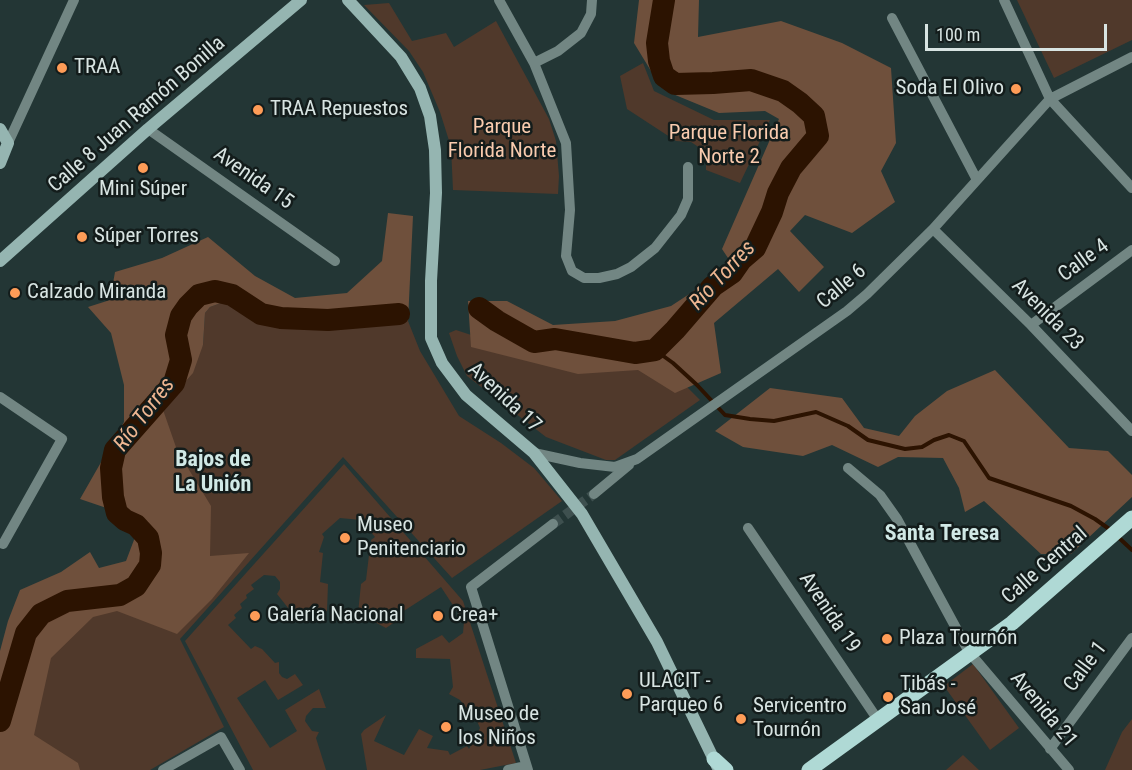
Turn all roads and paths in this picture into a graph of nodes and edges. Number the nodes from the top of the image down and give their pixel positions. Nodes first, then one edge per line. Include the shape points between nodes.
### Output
1 (74, 0) edge
2 (302, 0) edge
3 (348, 0) edge
4 (499, 0) edge
5 (592, 0) edge
6 (1004, 0) edge
7 (892, 18) dead end
8 (1132, 57) edge
9 (534, 63) junction
10 (1050, 99) junction
11 (0, 129) edge
12 (148, 129) junction
13 (8, 143) junction
14 (0, 163) edge
15 (688, 167) dead end
16 (977, 180) junction
17 (1132, 188) edge
18 (933, 229) junction
19 (1132, 250) edge
20 (0, 261) edge
21 (335, 261) dead end
22 (1031, 325) junction
23 (0, 397) edge
24 (1132, 431) edge
25 (534, 453) junction
26 (637, 459) junction
27 (848, 468) dead end
28 (594, 494) tunnel mouth
29 (1132, 518) edge
30 (553, 524) tunnel mouth
31 (748, 528) dead end
32 (3, 544) dead end
33 (1132, 638) edge
34 (969, 652) junction
35 (878, 720) junction
36 (1050, 749) junction
37 (717, 764) edge
38 (527, 768) edge
39 (163, 770) edge
40 (240, 770) edge
41 (508, 770) edge
42 (726, 770) edge
43 (809, 770) edge
44 (1069, 770) edge

1 - 13 street
2 - 12 main road, Calle 8 Juan Ramón Bonilla
3 - 25 main road, Avenida 17 via 401,57 420,88 430,116 436,193 431,338 456,383
4 - 9 street
5 - 9 street via 591,14 581,33
6 - 10 street
7 - 16 street
8 - 10 street, Calle 6
9 - 15 street via 566,143 570,210 566,256 572,271 584,278 617,274 655,248 681,215 688,199
10 - 16 street, Calle 6
10 - 17 street
11 - 13 main road
12 - 20 main road, Calle 8 Juan Ramón Bonilla
12 - 21 street, Avenida 15
13 - 14 main road
16 - 18 street, Calle 6
18 - 22 street, Avenida 23
18 - 26 street, Calle 6 via 847,311
19 - 22 street, Calle 4
22 - 24 street, Avenida 23
23 - 32 street via 62,439
25 - 26 street, Calle 6 via 615,467
25 - 37 main road, Avenida 17 via 582,514 616,571 657,642
26 - 28 street
27 - 34 street, Avenida 21 via 879,495 897,519
29 - 34 main road, Calle Central via 1012,623
30 - 38 street via 471,587
31 - 35 street, Avenida 19
33 - 36 street, Calle 1
34 - 35 main road, Calle Central
34 - 36 street, Avenida 21
35 - 43 main road, Calle Central
36 - 44 street, Avenida 21
37 - 42 main road
38 - 41 street
39 - 40 street via 221,737

